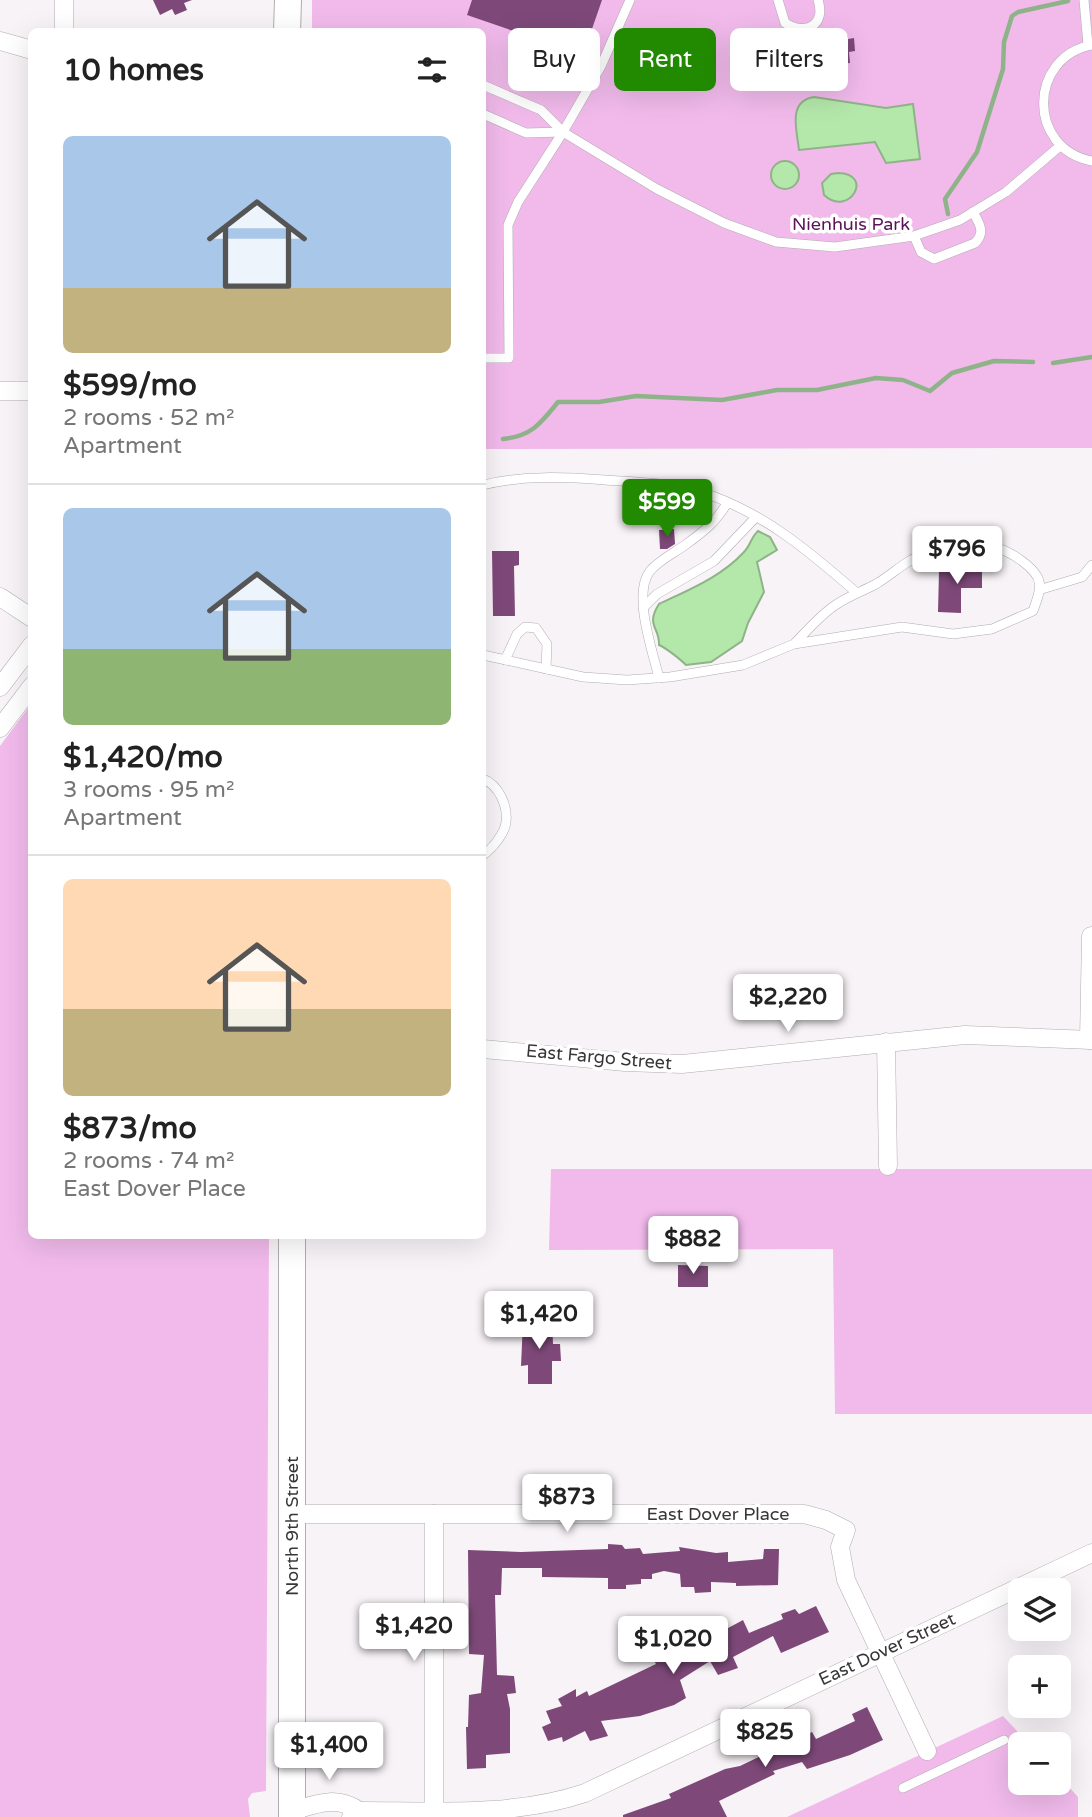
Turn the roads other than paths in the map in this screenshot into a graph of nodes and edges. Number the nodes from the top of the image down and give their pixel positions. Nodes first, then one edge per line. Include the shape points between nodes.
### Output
1 (64, 0) edge
2 (288, 0) edge
3 (630, 0) edge
4 (778, 0) edge
5 (818, 0) edge
6 (1084, 0) edge
7 (64, 28) edge
8 (287, 28) edge
9 (0, 41) edge
10 (1090, 45) edge
11 (28, 49) edge
12 (486, 86) edge
13 (486, 115) edge
14 (563, 132) junction
15 (1060, 146) junction
16 (1092, 161) edge
17 (973, 212) junction
18 (914, 236) junction
19 (486, 358) edge
20 (0, 391) edge
21 (28, 391) edge
22 (486, 484) edge
23 (727, 503) junction
24 (756, 517) junction
25 (1092, 565) edge
26 (1042, 589) junction
27 (857, 593) junction
28 (0, 597) edge
29 (643, 608) junction
30 (28, 615) edge
31 (794, 645) junction
32 (28, 650) edge
33 (486, 656) edge
34 (505, 660) junction
35 (546, 669) junction
36 (659, 678) junction
37 (0, 687) edge
38 (28, 691) edge
39 (0, 728) edge
40 (486, 780) edge
41 (486, 853) edge
42 (1091, 936) edge
43 (1091, 1040) edge
44 (886, 1042) junction
45 (486, 1049) edge
46 (888, 1166) dead end
47 (292, 1239) edge
48 (292, 1514) junction
49 (434, 1514) junction
50 (1092, 1553) edge
51 (881, 1652) junction
52 (1004, 1740) dead end
53 (927, 1751) joint
54 (937, 1772) junction
55 (903, 1788) dead end
56 (434, 1811) junction
57 (355, 1814) edge
58 (299, 1815) edge

1 - 7 street
2 - 8 main road
3 - 14 lane via 601,66
4 - 5 lane via 785,23 805,29 819,19
6 - 10 lane
9 - 11 street
10 - 15 lane via 1065,56 1049,75 1042,99 1046,125
12 - 14 lane via 541,110
13 - 14 lane via 526,133
14 - 18 lane via 657,189 724,223 776,242 835,247
14 - 19 lane via 508,225 509,358
15 - 16 lane
15 - 17 lane via 1006,192
17 - 18 lane
17 - 18 lane via 982,228 975,243 934,259 921,253
20 - 21 street
22 - 23 lane via 592,479 688,490
23 - 24 lane
23 - 29 lane via 719,518 699,536 649,572 643,586
24 - 27 lane via 787,534
24 - 29 lane via 714,561 657,594
25 - 26 lane via 1082,577
26 - 27 lane via 1038,575 1022,560 989,544 967,542 923,554
26 - 31 lane via 1033,611 992,629 953,634 902,627
27 - 31 lane via 826,611
28 - 30 street
29 - 36 lane
31 - 36 lane via 743,665
32 - 37 street
33 - 34 lane
34 - 35 lane
34 - 35 lane via 517,634 525,627 536,628 547,644
35 - 36 lane via 583,677
38 - 39 street
40 - 41 lane via 503,799 506,824
42 - 43 street
43 - 44 street, East Fargo Street via 975,1034
44 - 45 street, East Fargo Street via 665,1064
44 - 46 street
47 - 48 main road, North 9th Street
48 - 49 street, East Dover Place
48 - 58 main road, North 9th Street
49 - 51 street, East Dover Place via 804,1514 846,1530 840,1547 846,1580
49 - 56 street
50 - 51 street, East Dover Street
51 - 53 street
51 - 56 street, East Dover Street via 558,1803 518,1810
52 - 54 lane
53 - 54 lane
54 - 55 lane
56 - 57 street, East Dover Street
57 - 58 street, East Dover Street via 347,1803 331,1801

